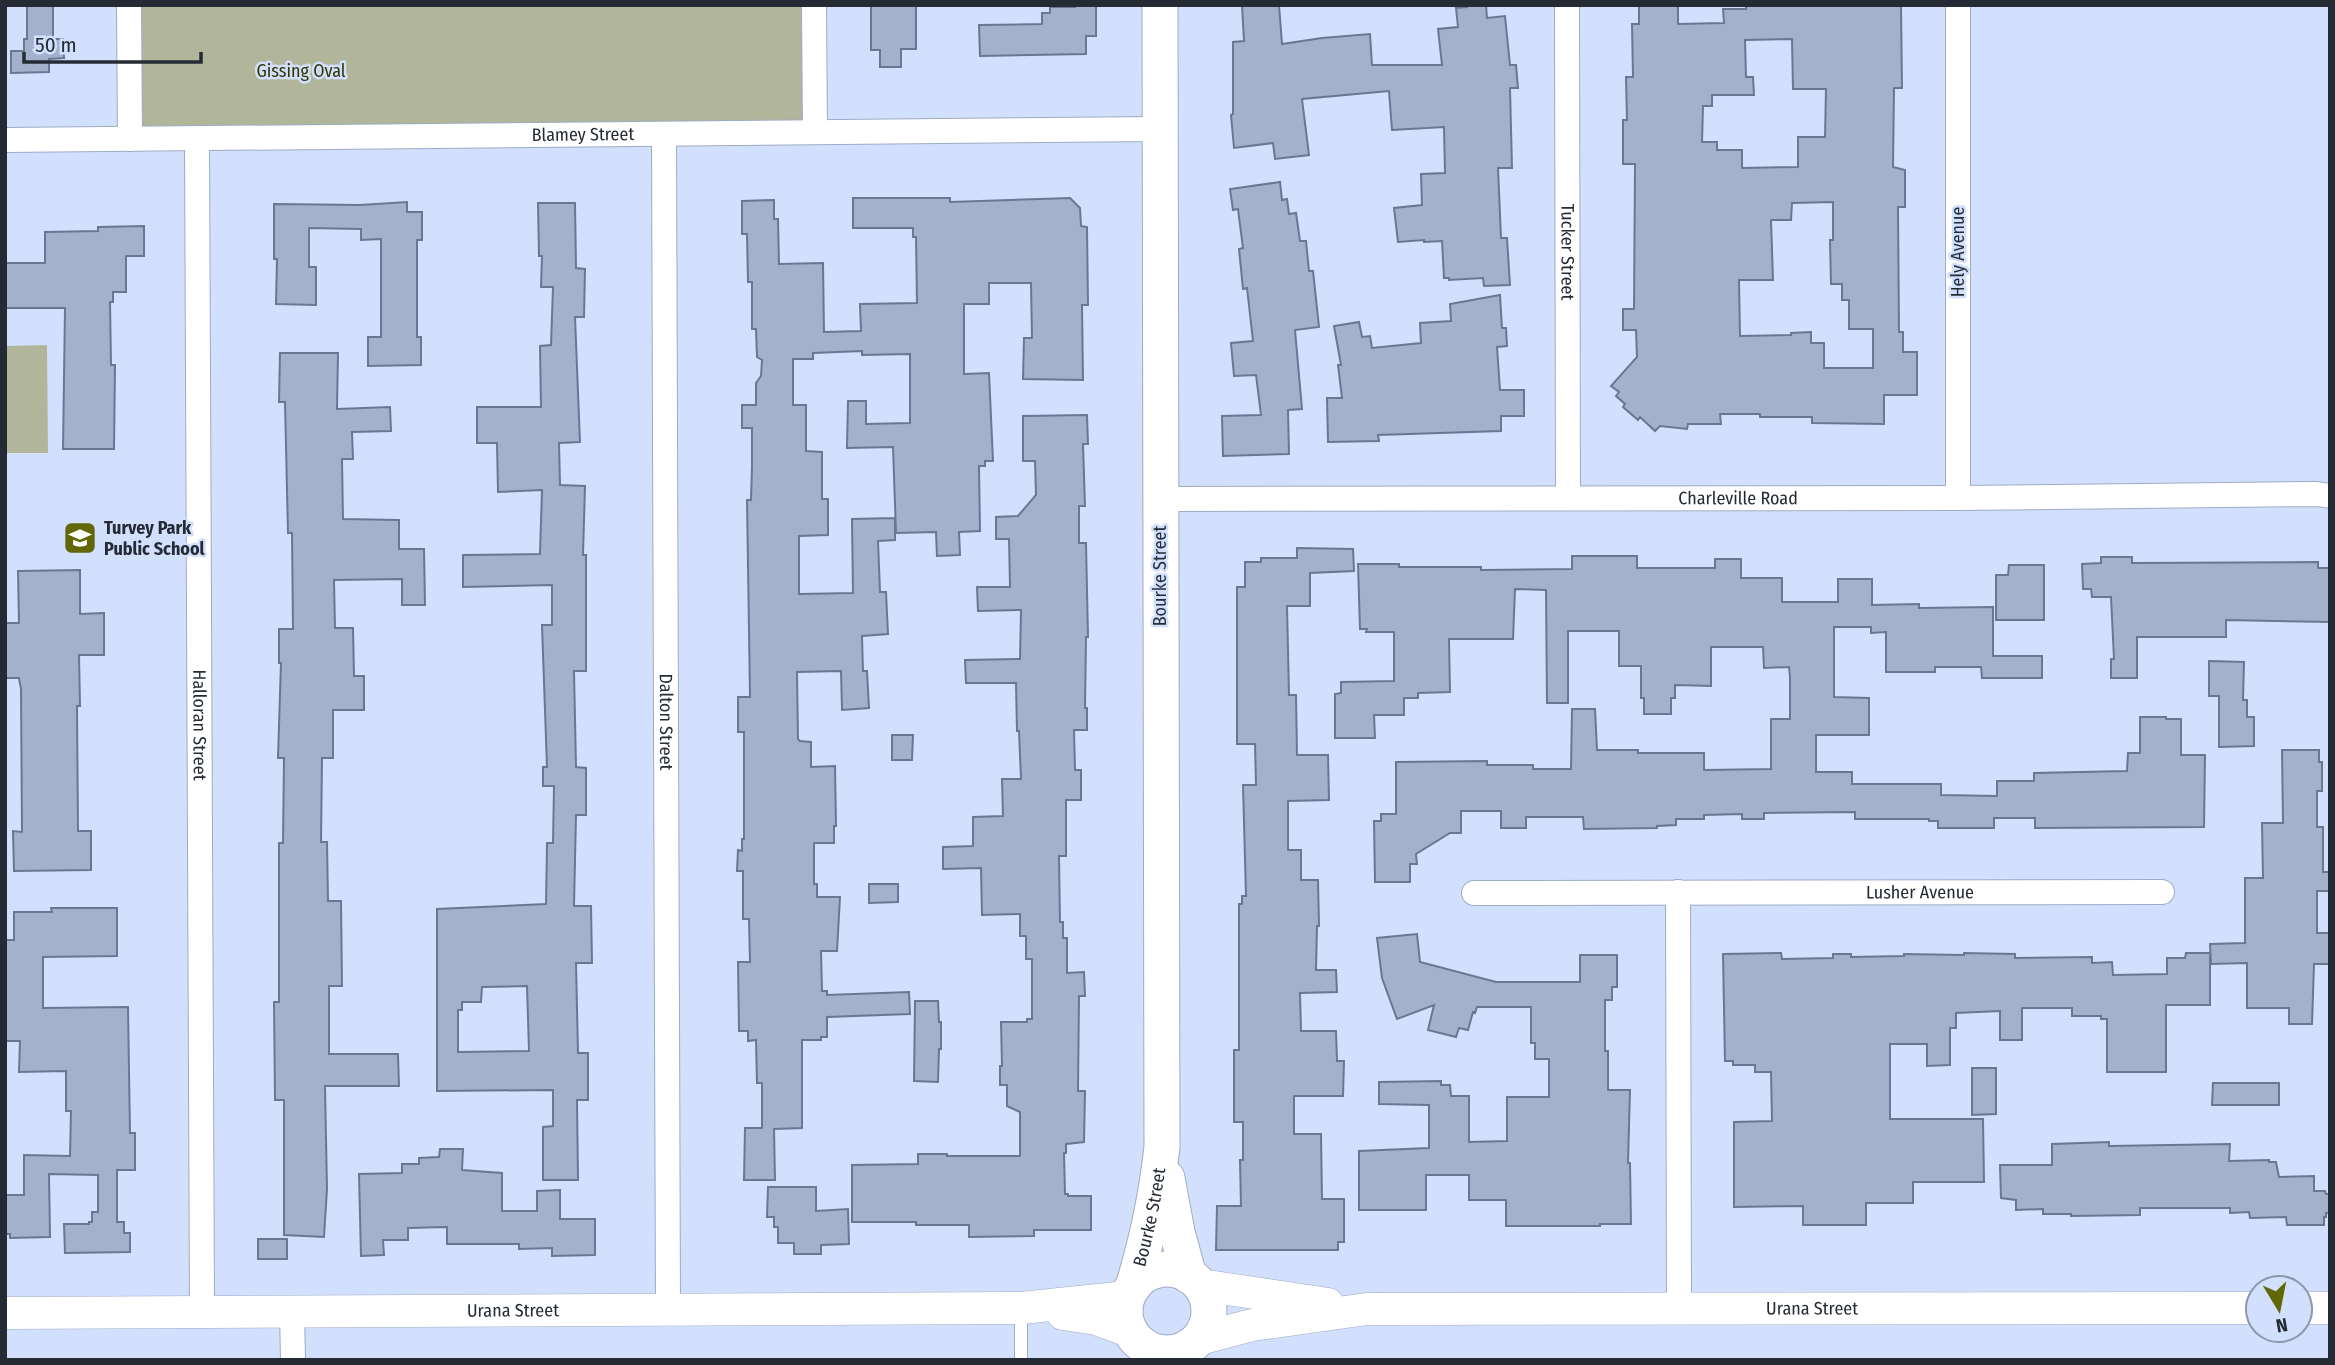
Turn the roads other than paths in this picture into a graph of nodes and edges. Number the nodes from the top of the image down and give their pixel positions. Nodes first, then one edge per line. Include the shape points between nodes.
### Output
1 (129, 5) edge
2 (814, 5) edge
3 (1160, 5) edge
4 (1567, 5) edge
5 (1958, 5) edge
6 (1160, 129) junction
7 (815, 132) junction
8 (664, 134) junction
9 (130, 139) junction
10 (197, 139) junction
11 (5, 140) edge
12 (2325, 493) edge
13 (1568, 497) junction
14 (1958, 498) junction
15 (1160, 499) junction
16 (1474, 892) dead end
17 (1678, 892) junction
18 (2162, 892) dead end
19 (1162, 1147) junction
20 (1195, 1281) junction
21 (1021, 1308) junction
22 (2244, 1308) edge
23 (668, 1309) junction
24 (1367, 1309) junction
25 (1679, 1310) junction
26 (202, 1311) junction
27 (292, 1311) junction
28 (5, 1313) edge
29 (1133, 1323) edge
30 (1196, 1346) edge
31 (293, 1360) edge
32 (1021, 1360) edge

1 - 9 street
2 - 7 street
3 - 6 main road, Bourke Street
4 - 13 street, Tucker Street
5 - 14 street, Hely Avenue
6 - 7 street, Blamey Street
6 - 15 main road, Bourke Street
7 - 8 street, Blamey Street
8 - 10 street, Blamey Street
8 - 23 street, Dalton Street
9 - 10 street, Blamey Street
9 - 11 street, Blamey Street
10 - 26 street, Halloran Street
12 - 14 street, Charleville Road
13 - 14 street, Charleville Road
13 - 15 street, Charleville Road
15 - 19 main road, Bourke Street
16 - 17 street, Lusher Avenue
17 - 18 street, Lusher Avenue
17 - 25 street
19 - 20 main road, Bourke Street via 1172,1211
19 - 29 main road, Bourke Street
20 - 24 street, Urana Street
20 - 29 main road via 1170,1270 1149,1273
20 - 30 main road via 1209,1306
21 - 23 street, Urana Street
21 - 29 street, Urana Street
21 - 32 lane
22 - 25 street, Urana Street
23 - 27 street, Urana Street
24 - 25 street, Urana Street
24 - 30 street, Urana Street via 1248,1325
26 - 27 street, Urana Street
26 - 28 street, Urana Street
27 - 31 street
29 - 30 main road via 1146,1348 1173,1353

